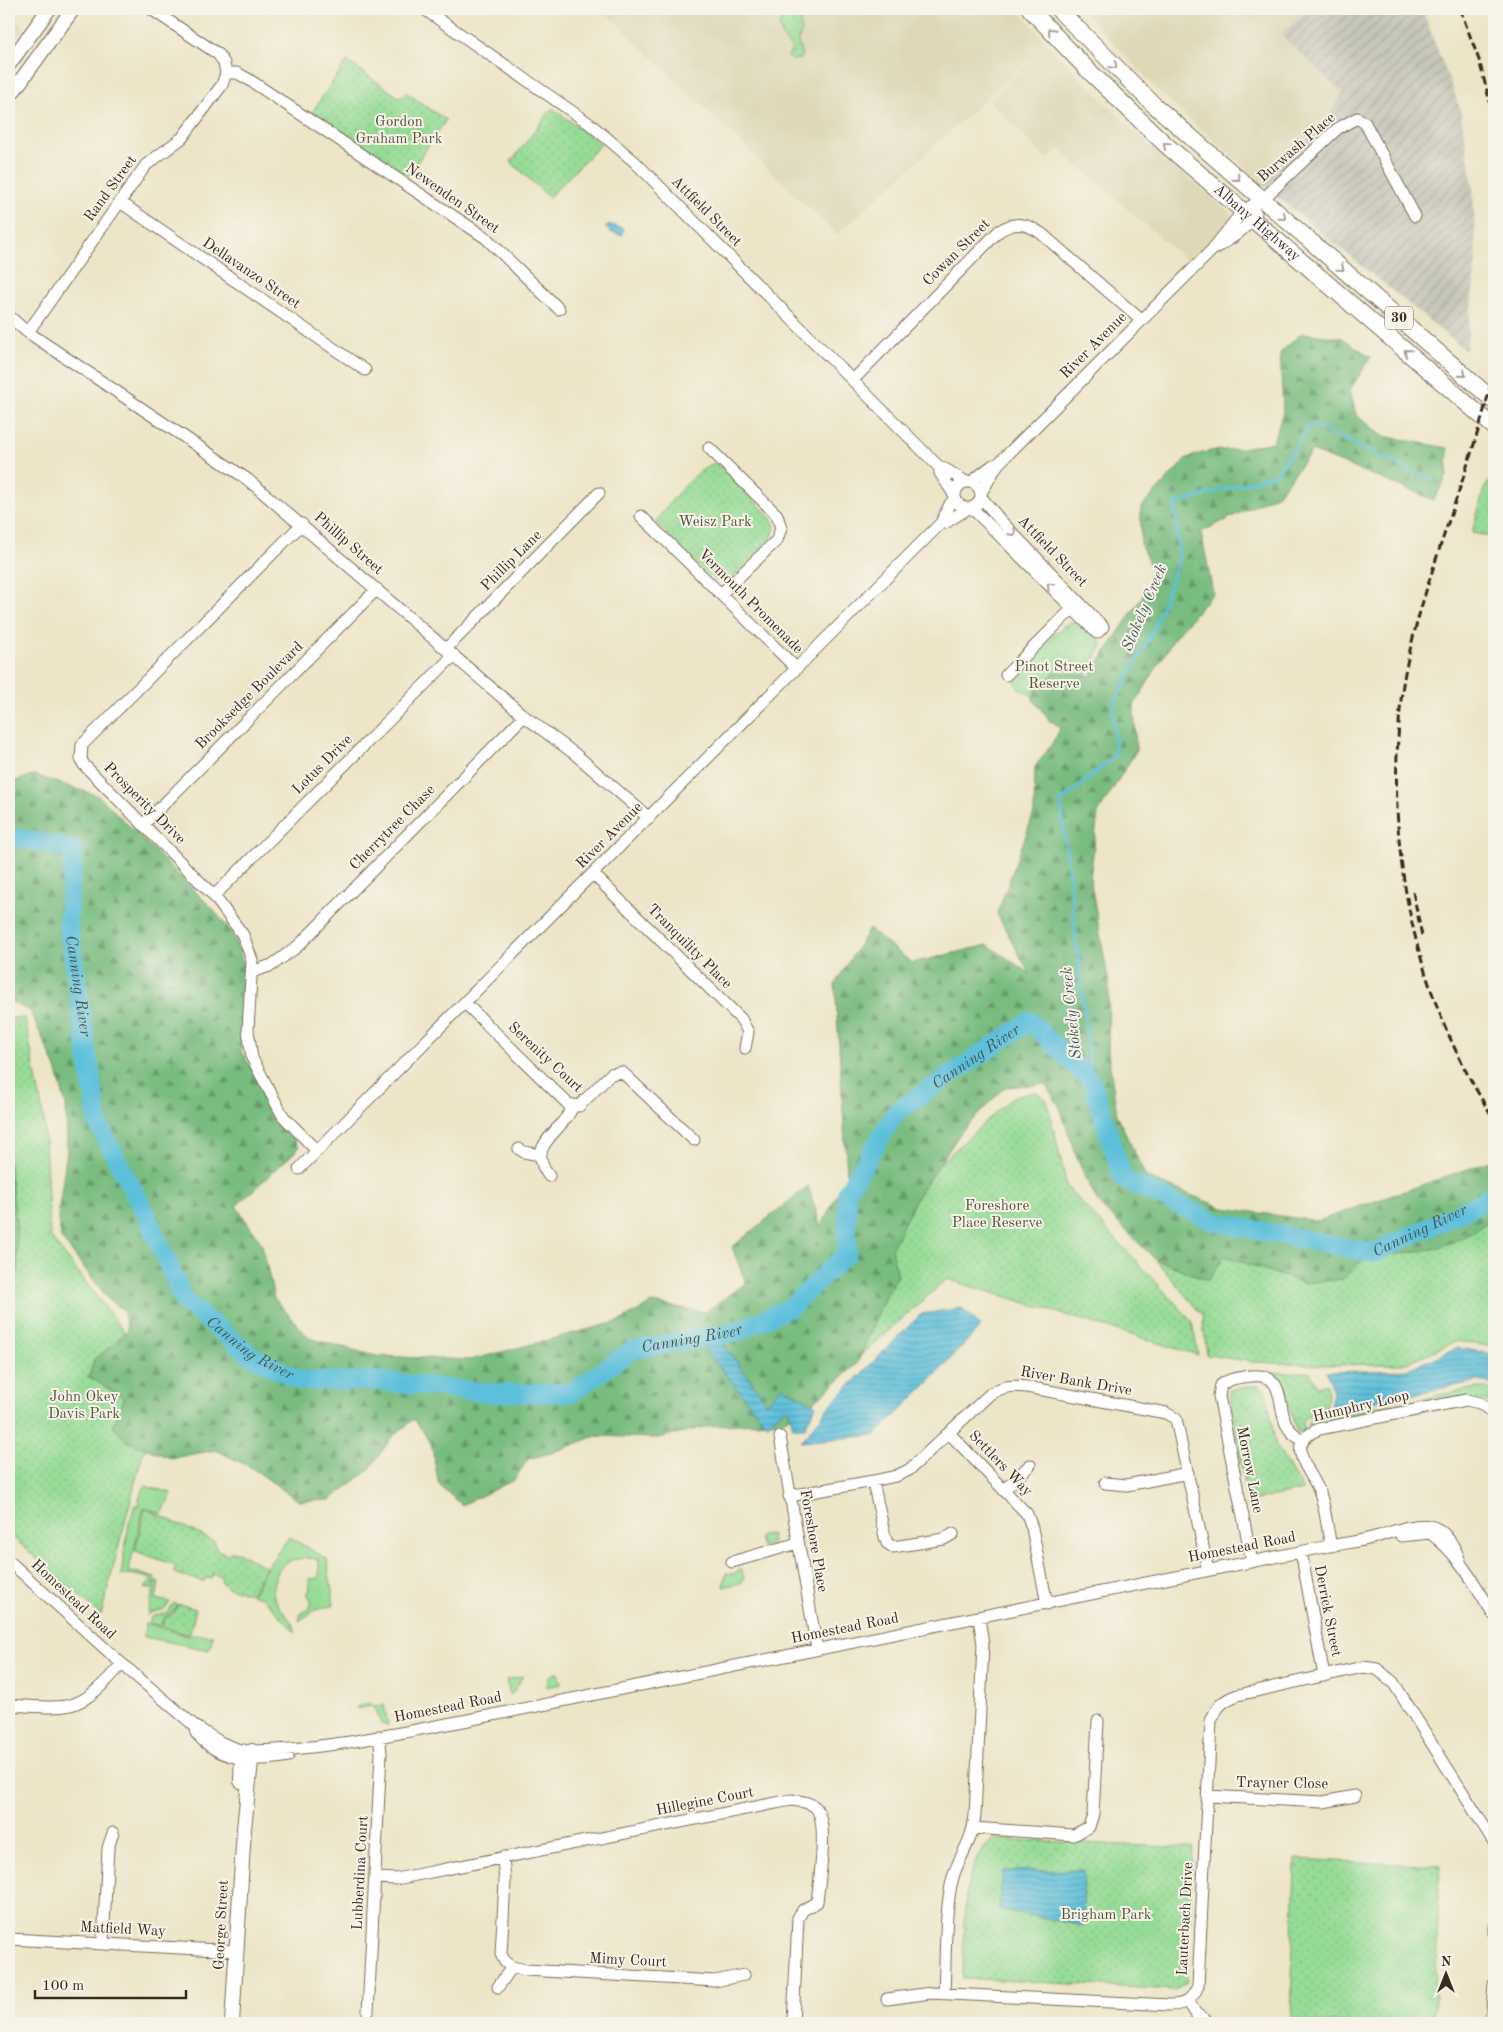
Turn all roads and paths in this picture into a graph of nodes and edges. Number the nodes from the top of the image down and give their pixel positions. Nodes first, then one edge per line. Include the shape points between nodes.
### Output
1 (49, 9) edge
2 (73, 9) edge
3 (151, 9) edge
4 (424, 9) edge
5 (1030, 9) edge
6 (1058, 9) edge
7 (1086, 38) junction
8 (1072, 53) junction
9 (9, 64) edge
10 (226, 73) junction
11 (9, 97) edge
12 (1262, 200) junction
13 (120, 202) junction
14 (1248, 215) junction
15 (1415, 216) dead end
16 (559, 309) dead end
17 (9, 316) edge
18 (1141, 320) junction
19 (28, 332) junction
20 (1447, 360) junction
21 (365, 370) dead end
22 (1435, 376) junction
23 (853, 380) junction
24 (1494, 401) edge
25 (1494, 427) edge
26 (709, 448) dead end
27 (998, 464) junction
28 (940, 468) junction
29 (968, 482) junction
30 (599, 494) dead end
31 (981, 495) junction
32 (955, 498) junction
33 (969, 508) junction
34 (641, 516) dead end
35 (941, 523) junction
36 (302, 524) junction
37 (377, 589) junction
38 (721, 594) junction
39 (1075, 605) junction
40 (1100, 630) dead end
41 (450, 652) junction
42 (796, 668) junction
43 (1006, 675) dead end
44 (524, 716) junction
45 (649, 818) junction
46 (144, 824) junction
47 (593, 874) junction
48 (214, 896) junction
49 (252, 966) junction
50 (465, 1003) junction
51 (744, 1048) dead end
52 (573, 1106) junction
53 (694, 1140) dead end
54 (519, 1149) dead end
55 (317, 1151) junction
56 (540, 1155) junction
57 (299, 1168) dead end
58 (549, 1176) dead end
59 (1494, 1414) edge
60 (949, 1433) junction
61 (780, 1437) dead end
62 (1302, 1441) junction
63 (1030, 1465) dead end
64 (1188, 1473) junction
65 (873, 1481) junction
66 (1105, 1483) dead end
67 (1004, 1490) junction
68 (789, 1496) junction
69 (953, 1534) dead end
70 (798, 1543) junction
71 (1331, 1546) junction
72 (1301, 1552) junction
73 (9, 1561) edge
74 (732, 1562) dead end
75 (1252, 1562) junction
76 (1208, 1570) junction
77 (1047, 1604) junction
78 (1494, 1615) edge
79 (979, 1618) junction
80 (817, 1649) junction
81 (122, 1664) junction
82 (1324, 1676) junction
83 (9, 1705) edge
84 (1098, 1721) dead end
85 (379, 1736) junction
86 (246, 1756) junction
87 (1208, 1796) junction
88 (1355, 1796) dead end
89 (974, 1828) junction
90 (113, 1833) dead end
91 (1494, 1842) edge
92 (503, 1857) junction
93 (376, 1878) junction
94 (1494, 1927) edge
95 (1494, 1933) edge
96 (9, 1939) edge
97 (104, 1944) junction
98 (237, 1951) junction
99 (512, 1967) junction
100 (744, 1975) dead end
101 (1494, 1984) edge
102 (498, 1987) dead end
103 (944, 1993) junction
104 (887, 1999) dead end
105 (1188, 2001) junction
106 (368, 2012) dead end
107 (232, 2023) edge
108 (793, 2023) edge
109 (1210, 2023) edge
110 (1492, 2023) edge

1 - 9 main road
2 - 11 main road
3 - 10 street via 218,54
4 - 23 street, Attfield Street via 590,124 635,162
8 -> 5 highway, Albany Highway / 30
6 - 7 highway, Albany Highway / 30
7 - 8 highway
7 -> 12 highway, Albany Highway / 30 via 1153,104
14 -> 8 highway, Albany Highway / 30 via 1152,132
10 - 13 street, Rand Street via 222,85 182,138 146,165
10 - 16 street, Newenden Street via 237,73 248,79 486,238
12 - 14 street
12 - 15 street, Burwash Place via 1337,129 1357,118 1365,123
12 -> 20 highway, Albany Highway / 30
13 - 19 street, Rand Street
13 - 21 street, Dellavanzo Street
14 - 18 street, River Avenue
22 -> 14 highway, Albany Highway / 30
17 - 19 street, Phillip Street
18 - 23 street, Cowan Street via 1042,234 1026,225 1016,224 999,231
18 - 27 street, River Avenue
19 - 36 street, Phillip Street via 247,479
20 - 22 highway
20 -> 24 highway, Albany Highway / 30
22 - 25 highway, Albany Highway / 30
23 - 28 street, Attfield Street
26 - 38 street via 777,515 781,528 777,540
27 - 29 street, River Avenue
27 - 31 street, River Avenue
28 - 29 street, Attfield Street
28 - 32 street, Attfield Street
29 - 31 street via 978,486
29 - 32 street via 959,485
30 - 41 street, Phillip Lane
31 - 33 street via 978,504
31 -> 39 street, Attfield Street
32 - 33 street via 960,506
32 - 35 street, River Avenue
33 - 35 street, River Avenue
39 -> 33 street, Attfield Street
34 - 38 street, Vermouth Promenade
35 - 42 street, River Avenue
36 - 37 street, Phillip Street
36 - 46 street, Prosperity Drive via 82,745 84,765
37 - 41 street, Phillip Street
37 - 46 street, Brooksedge Boulevard
38 - 42 street, Vermouth Promenade
39 - 40 street, Attfield Street
39 - 43 street
41 - 44 street, Phillip Street
41 - 48 street, Lotus Drive
42 - 45 street, River Avenue
44 - 45 street, Phillip Street via 575,754
44 - 49 street, Cherrytree Chase via 298,946 281,958
45 - 47 street, River Avenue
46 - 48 street, Prosperity Drive
47 - 50 street, River Avenue
47 - 51 street, Tranquility Place via 741,1019 748,1032
48 - 49 street, Prosperity Drive via 243,935
49 - 55 street, Prosperity Drive via 248,1030 252,1058 283,1116
50 - 52 street, Serenity Court
50 - 55 street, River Avenue
52 - 53 street, Serenity Court via 584,1103 611,1074 622,1072
52 - 56 street via 567,1119 543,1144
54 - 56 street
55 - 57 street, River Avenue
56 - 58 street
59 - 62 street, Humphry Loop via 1480,1403 1466,1400 1319,1429
60 - 64 street, River Bank Drive via 990,1394 1013,1385 1027,1386 1166,1413 1176,1419
60 - 65 street, River Bank Drive via 909,1470
60 - 67 street, Settlers Way
61 - 68 street, Foreshore Place
62 - 71 street, Humphry Loop via 1302,1461 1320,1492
62 - 75 street, Morrow Lane via 1290,1431 1280,1391 1270,1379 1247,1376 1229,1379 1220,1385 1219,1396
63 - 67 street
64 - 66 street via 1127,1485
64 - 76 street, River Bank Drive
65 - 68 street, River Bank Drive
65 - 69 street via 885,1537 893,1547 944,1539
67 - 77 street, Settlers Way via 1030,1521
68 - 70 street, Foreshore Place
70 - 74 street
70 - 80 street, Foreshore Place
71 - 72 street, Homestead Road
71 - 78 street, Homestead Road via 1416,1525 1434,1526 1454,1544 1460,1561
72 - 75 street, Homestead Road
72 - 82 street, Derrick Street
73 - 81 street, Homestead Road
75 - 76 street, Homestead Road
76 - 77 street, Homestead Road
77 - 79 street, Homestead Road
79 - 80 street, Homestead Road
79 - 89 street via 983,1644
80 - 85 street, Homestead Road
81 - 83 street via 94,1695 77,1705 55,1708
81 - 86 street, Homestead Road via 186,1719 202,1740 216,1750
82 - 87 street, Lauterbach Drive via 1225,1700 1215,1710 1211,1721
82 - 91 street, Lauterbach Drive via 1363,1667 1377,1669 1393,1682
84 - 89 street via 1094,1814 1089,1826 1074,1834
85 - 86 street, Homestead Road
85 - 93 street, Lubberdina Court
86 - 98 main road, George Street
87 - 88 street, Trayner Close via 1323,1802
87 - 105 street, Lauterbach Drive via 1198,1986
89 - 103 street via 954,1876 950,1895
90 - 97 street via 108,1848
92 - 93 street, Hillegine Court via 396,1878
92 - 99 street via 506,1882 501,1954
92 - 108 street, Hillegine Court via 791,1800 813,1806 822,1825 820,1878 817,1902 803,1910 798,1918
93 - 106 street, Lubberdina Court
94 - 95 street
96 - 97 street, Matfield Way
97 - 98 street, Matfield Way
98 - 107 main road, George Street
99 - 100 street, Mimy Court via 531,1971 715,1980
99 - 102 street
101 - 110 street
103 - 104 street
103 - 105 street via 1166,2005
105 - 109 street via 1196,2014

